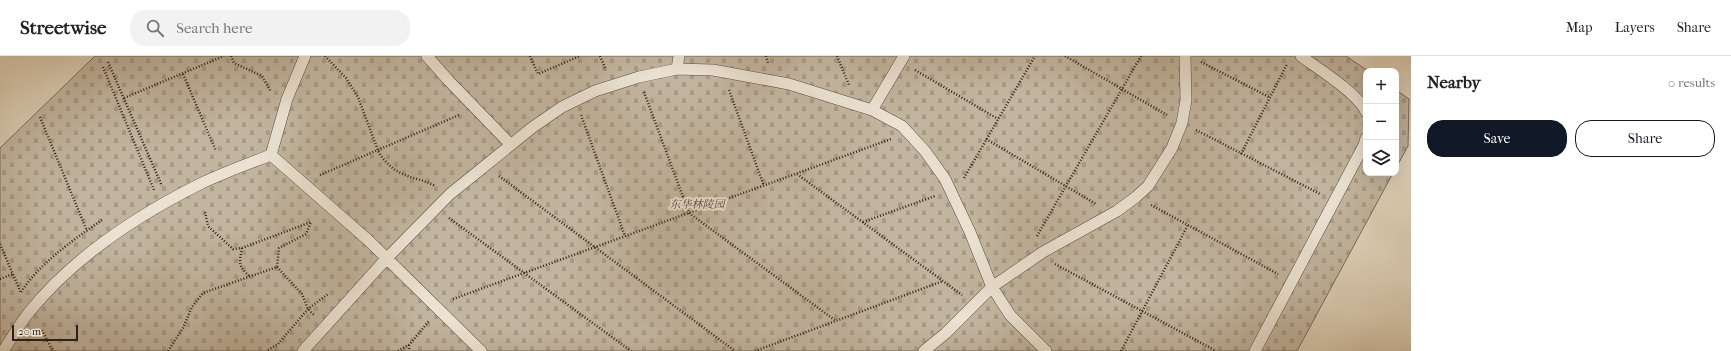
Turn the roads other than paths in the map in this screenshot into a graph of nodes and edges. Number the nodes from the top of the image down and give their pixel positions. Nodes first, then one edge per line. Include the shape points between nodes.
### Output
1 (305, 56) edge
2 (427, 56) edge
3 (679, 56) edge
4 (1185, 56) edge
5 (1301, 56) edge
6 (902, 59) edge
7 (677, 69) junction
8 (1363, 107) edge
9 (872, 110) junction
10 (1365, 140) edge
11 (510, 144) junction
12 (270, 155) junction
13 (386, 259) junction
14 (992, 287) junction
15 (3, 351) edge
16 (303, 351) edge
17 (481, 351) edge
18 (924, 351) edge
19 (1046, 351) edge
20 (1256, 351) edge

1 - 12 lane
2 - 11 lane
3 - 7 lane
4 - 14 lane via 1186,100 1182,123 1162,165 1148,186 1112,213 1038,256
5 - 8 lane via 1354,96
6 - 9 lane
7 - 9 lane via 722,71 789,84
7 - 11 lane via 639,77 575,100
9 - 14 lane via 902,126 925,151 945,179
10 - 20 lane
11 - 13 lane via 447,197
12 - 13 lane via 368,240
12 - 15 lane via 201,183 132,222 94,249 70,269 29,312
13 - 16 lane
13 - 17 lane
14 - 18 lane
14 - 19 lane via 1010,315

